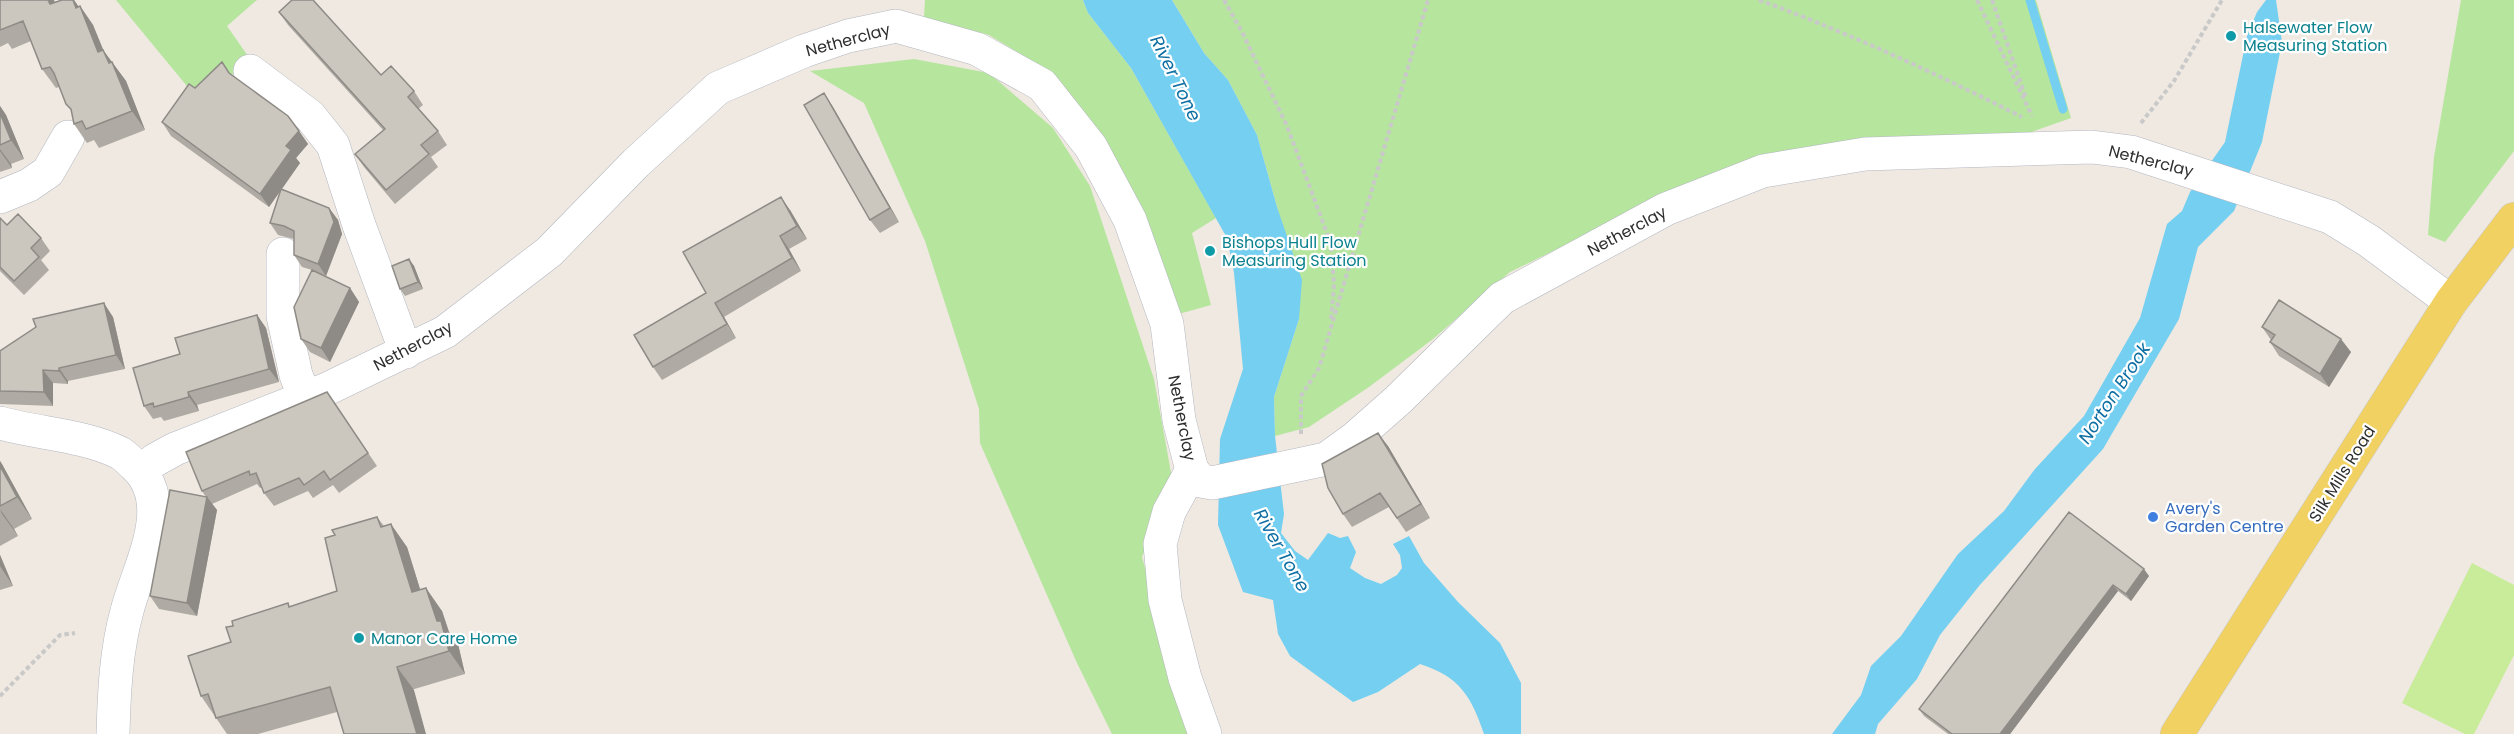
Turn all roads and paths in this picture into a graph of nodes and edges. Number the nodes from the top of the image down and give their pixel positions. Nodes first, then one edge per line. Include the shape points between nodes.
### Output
1 (1224, 0) edge
2 (1428, 0) edge
3 (1759, 0) edge
4 (1977, 0) edge
5 (1992, 0) edge
6 (2222, 0) edge
7 (250, 71) dead end
8 (2032, 116) junction
9 (68, 137) dead end
10 (2131, 152) junction
11 (0, 196) edge
12 (2514, 219) edge
13 (283, 254) dead end
14 (2451, 302) junction
15 (1330, 331) junction
16 (406, 352) junction
17 (305, 399) junction
18 (0, 423) edge
19 (1295, 467) junction
20 (141, 471) junction
21 (1202, 477) junction
22 (75, 633) dead end
23 (0, 696) edge
24 (113, 734) edge
25 (1205, 734) edge
26 (2177, 734) edge

1 - 15 path via 1287,126 1331,244 1334,284
2 - 15 path
3 - 8 path via 1970,90 2036,124
4 - 8 path
5 - 8 path
6 - 10 path via 2174,81 2143,119
7 - 16 street via 310,116 333,145
9 - 11 street via 48,172
10 - 14 street, Netherclay via 2330,217
10 - 19 street, Netherclay via 2092,147 1865,154 1763,171 1666,209 1502,298 1355,438 1326,459
12 - 14 main road, Silk Mills Road
13 - 17 street via 283,316
14 - 26 main road, Silk Mills Road
15 - 19 path via 1319,368 1301,396
16 - 17 street, Netherclay
16 - 21 street, Netherclay via 445,332 549,252 636,163 718,88 804,51 896,26 977,49 1041,86 1091,147 1130,220 1167,324 1179,420
17 - 20 street, Netherclay via 175,448
18 - 20 street via 121,454
19 - 21 street, Netherclay
20 - 24 street via 152,491 155,511 126,612
21 - 25 street via 1169,512 1160,544 1165,600 1185,678
22 - 23 path via 60,634

